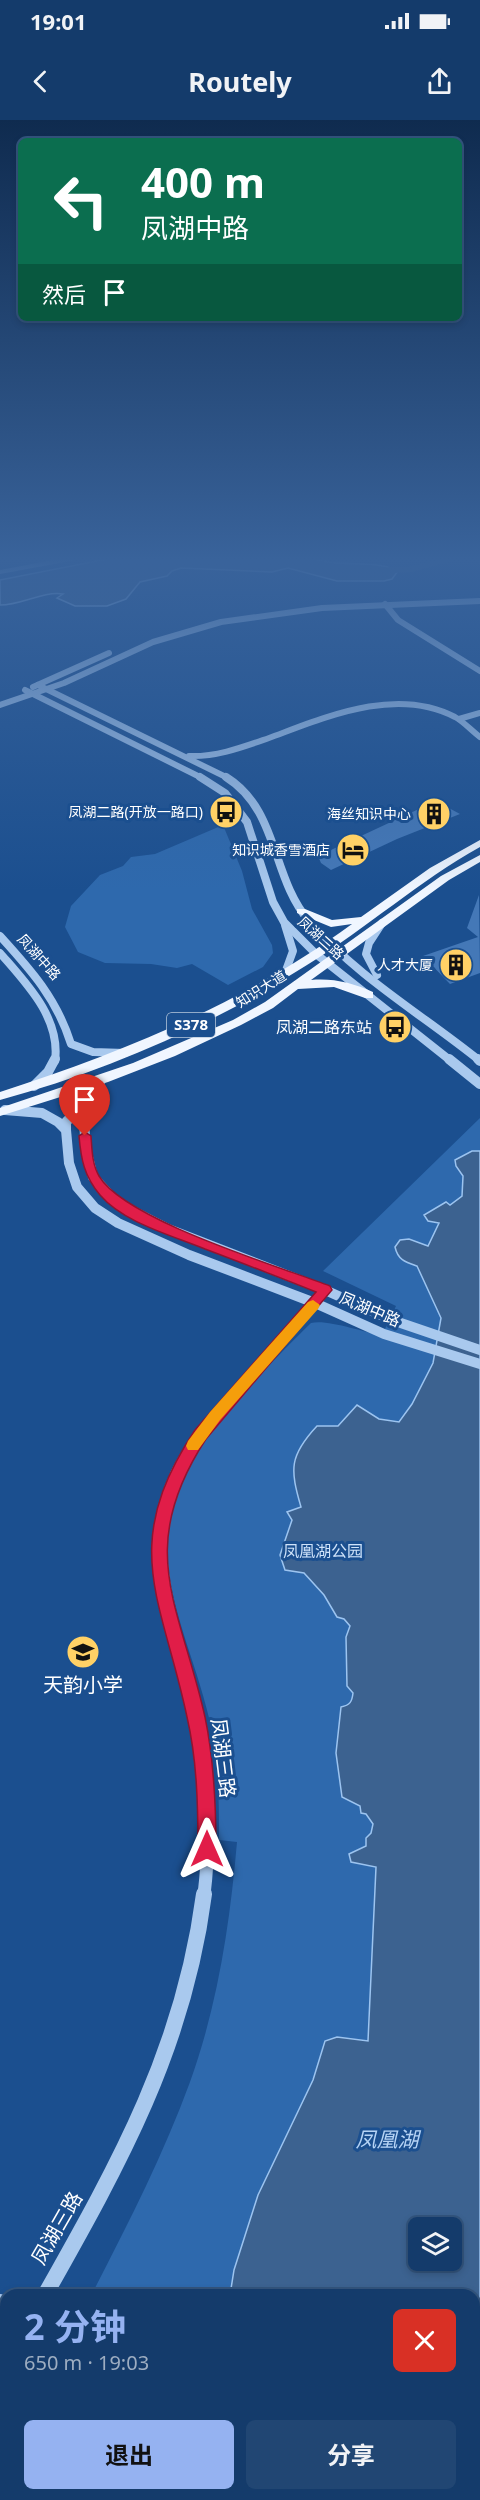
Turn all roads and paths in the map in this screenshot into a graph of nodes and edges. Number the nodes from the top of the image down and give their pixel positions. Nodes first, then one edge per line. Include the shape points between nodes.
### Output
1 (74, 669) edge
2 (94, 669) edge
3 (82, 675) junction
4 (38, 685) junction
5 (25, 690) junction
6 (46, 690) junction
7 (34, 694) junction
8 (1, 703) edge
9 (73, 704) junction
10 (60, 710) junction
11 (480, 714) edge
12 (459, 719) junction
13 (480, 737) edge
14 (480, 746) edge
15 (184, 756) junction
16 (221, 774) junction
17 (480, 843) edge
18 (480, 858) edge
19 (301, 911) junction
20 (281, 918) junction
21 (365, 919) junction
22 (382, 923) junction
23 (0, 936) edge
24 (331, 943) junction
25 (0, 953) edge
26 (342, 953) junction
27 (316, 954) junction
28 (327, 963) junction
29 (285, 974) junction
30 (294, 987) junction
31 (386, 987) junction
32 (369, 995) junction
33 (71, 1044) junction
34 (56, 1048) junction
35 (128, 1053) junction
36 (480, 1061) edge
37 (101, 1080) junction
38 (480, 1084) edge
39 (34, 1086) junction
40 (0, 1096) edge
41 (2, 1111) edge
42 (84, 1123) junction
43 (66, 1130) junction
44 (325, 1290) junction
45 (315, 1303) junction
46 (480, 1350) edge
47 (480, 1364) edge
48 (48, 2289) edge

1 - 4 street
2 - 3 street
3 - 6 street
3 - 9 street via 66,688 66,696
4 - 5 street
4 - 6 street, 凤湖二路
5 - 7 street, 凤湖二路
5 - 8 street
6 - 7 street
6 - 9 street, 凤湖二路
7 - 8 street
7 - 10 street, 凤湖二路
8 - 10 street via 34,703
9 - 15 street, 凤湖二路
10 - 20 street, 凤湖二路 via 199,776 225,793 247,822
11 - 12 street
12 - 13 street
12 - 15 street via 421,706 370,705 221,754
14 - 16 street via 443,716 386,707 348,715 238,752 220,764
15 - 16 street, 凤湖二路
16 - 19 street, 凤湖二路 via 241,787 261,813
17 - 21 main road, 知识大道 / S378 via 424,875
18 - 22 main road, 知识大道 / S378
19 - 20 street
19 - 21 main road via 331,924
19 - 24 street, 凤湖二路
20 - 27 street, 凤湖二路
20 - 29 street via 293,951
21 - 24 main road, 知识大道 / S378
22 - 26 main road, 知识大道 / S378
22 - 31 street via 365,957
23 - 33 street, 凤湖中路 via 50,992 65,1020
24 - 26 street, 凤湖二路
24 - 27 main road, 知识大道 / S378
25 - 34 street, 凤湖中路 via 40,1002
26 - 28 main road, 知识大道 / S378
26 - 31 street, 凤湖二路
27 - 28 street, 凤湖二路
27 - 29 main road, 知识大道 / S378
28 - 30 main road, 知识大道 / S378
28 - 32 street, 凤湖二路
29 - 35 main road, 知识大道 / S378 via 229,1006
30 - 32 main road via 331,982
30 - 37 main road, 知识大道 / S378 via 219,1031
31 - 32 street
31 - 36 street, 凤湖二路
32 - 38 street, 凤湖二路
33 - 34 street via 63,1052
33 - 35 street via 93,1052
34 - 39 street via 53,1066
35 - 39 main road, 知识大道 / S378
37 - 41 main road, 知识大道 / S378
37 - 42 street, 凤湖中路 via 88,1098
39 - 40 main road, 知识大道 / S378
41 - 43 street via 48,1115
42 - 43 street via 79,1116 72,1116 66,1122
42 - 44 street, 凤湖中路 via 93,1177 117,1203 168,1229
43 - 45 street, 凤湖中路 via 69,1163 77,1187 105,1215 189,1255
44 - 45 street, 凤湖三路
44 - 46 street, 凤湖中路 via 392,1320
45 - 47 street, 凤湖中路 via 384,1334
45 - 48 street, 凤湖三路 via 200,1435 164,1506 158,1551 160,1574 196,1718 207,1797 202,1912 186,1995 156,2081 108,2184

